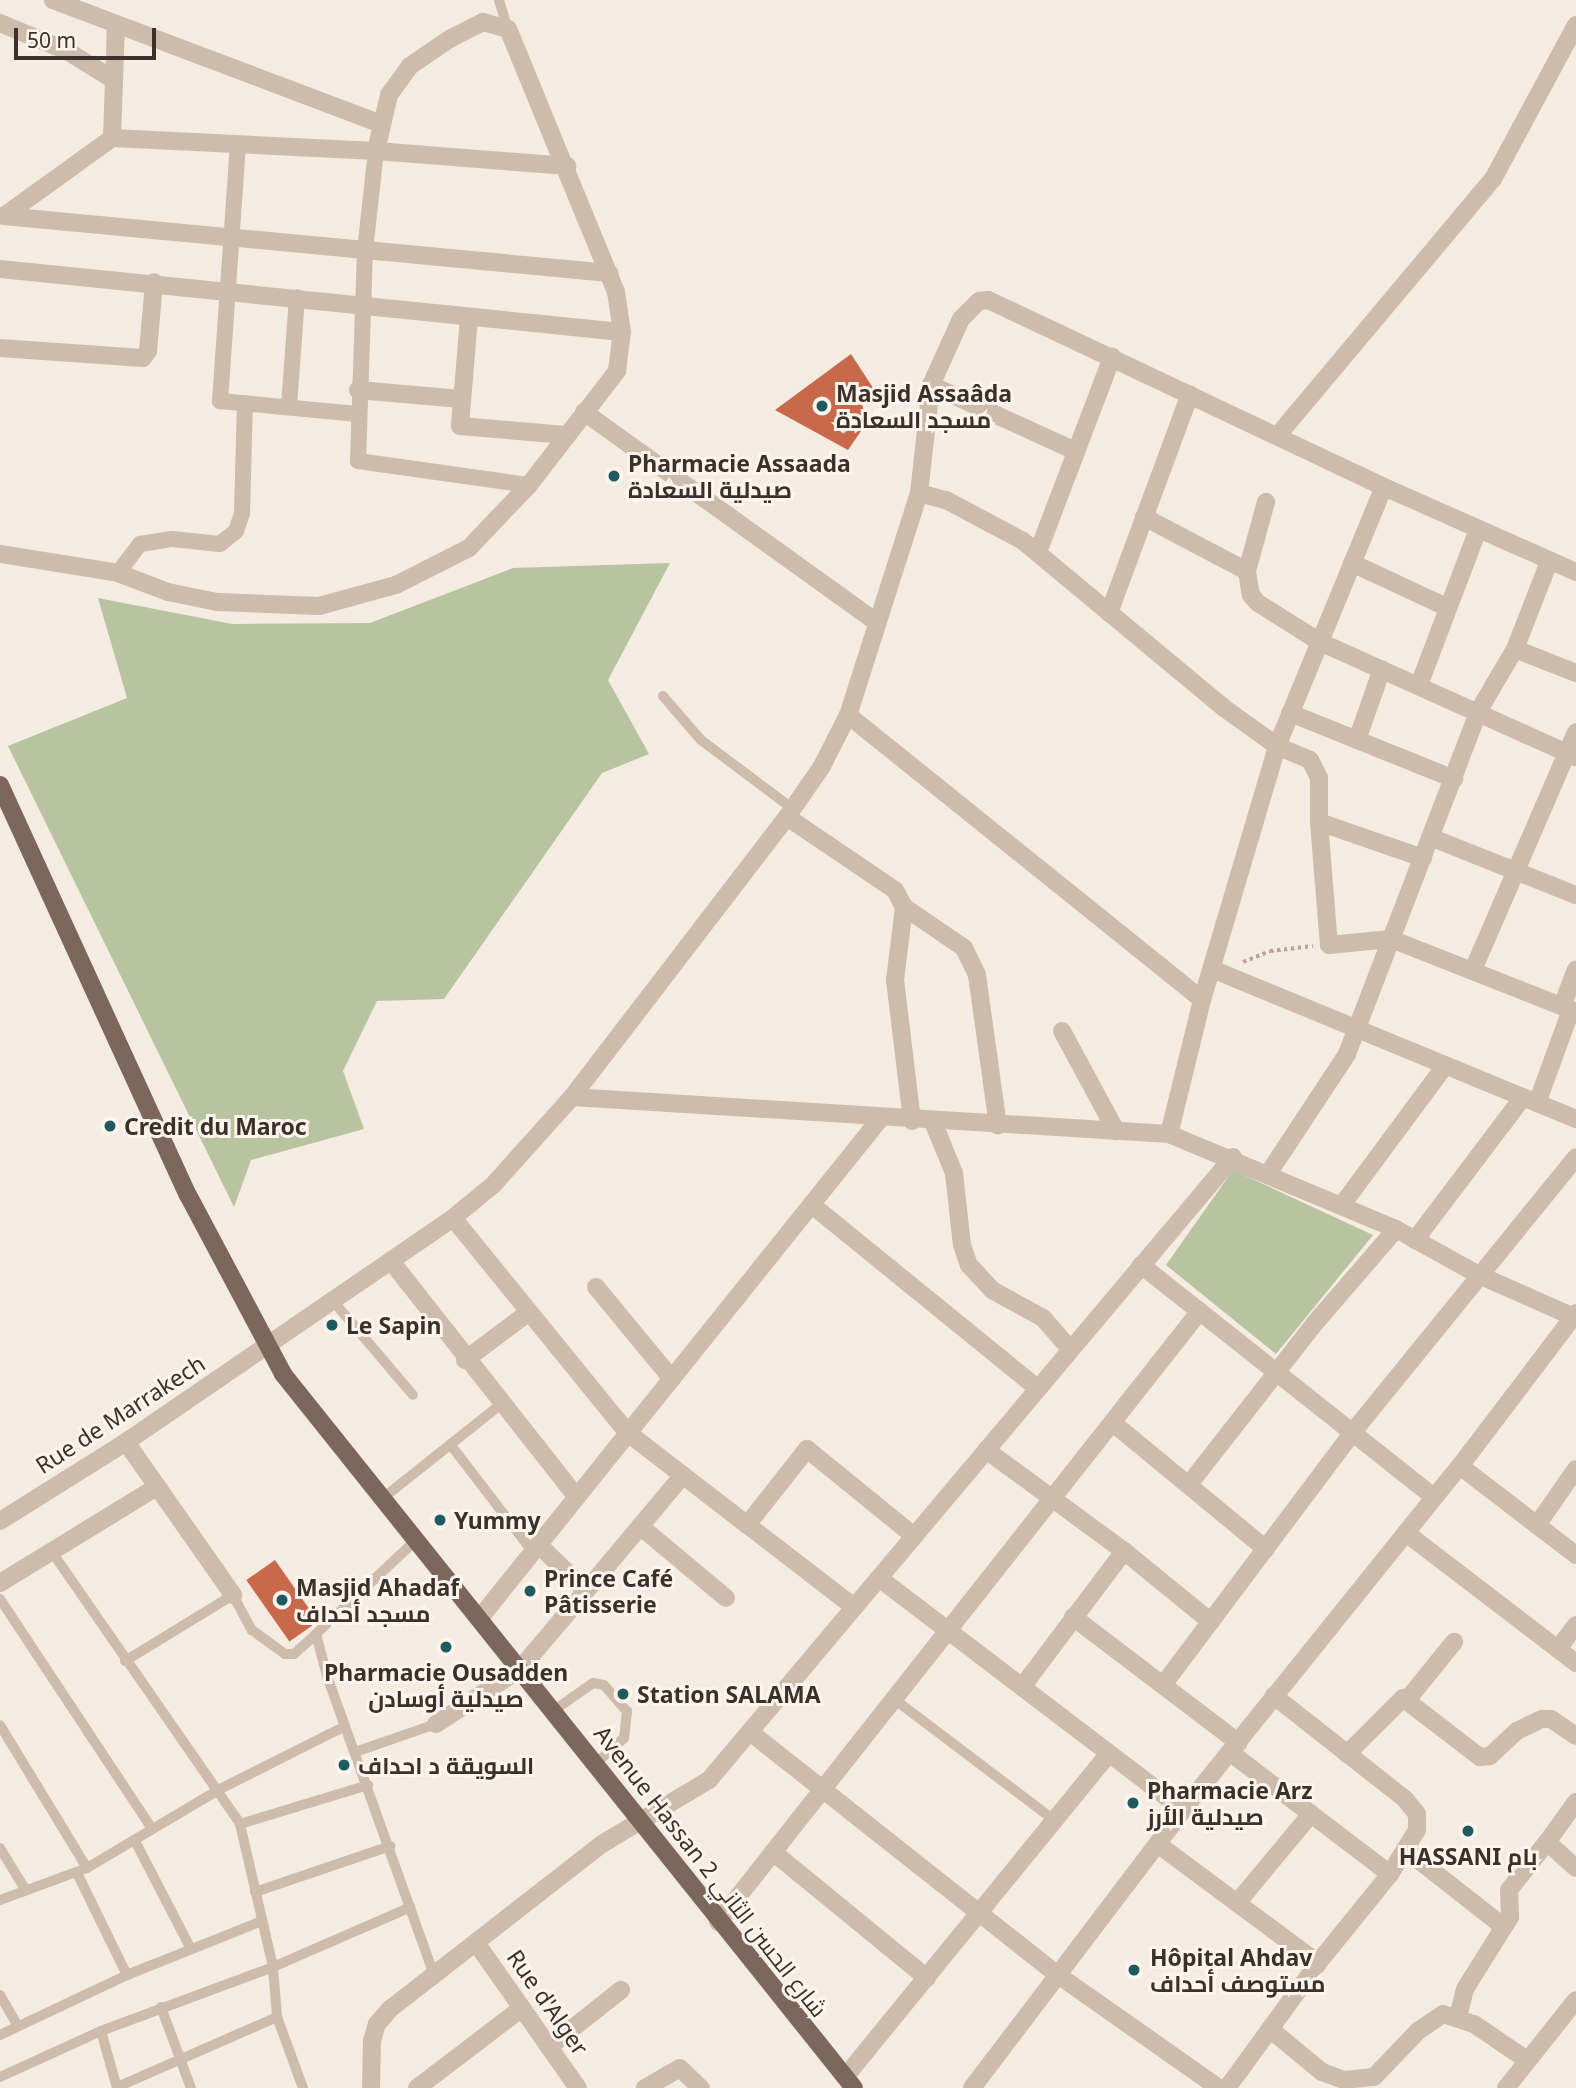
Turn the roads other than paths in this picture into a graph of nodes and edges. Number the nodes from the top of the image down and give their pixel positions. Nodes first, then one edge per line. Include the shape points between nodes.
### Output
1 (53, 0) edge
2 (499, 0) edge
3 (0, 23) edge
4 (116, 25) junction
5 (1576, 25) edge
6 (508, 29) junction
7 (114, 80) junction
8 (379, 123) junction
9 (112, 138) junction
10 (239, 144) junction
11 (376, 151) junction
12 (567, 166) junction
13 (2, 218) edge
14 (231, 237) junction
15 (365, 250) junction
16 (0, 268) edge
17 (609, 273) junction
18 (154, 282) junction
19 (227, 289) junction
20 (297, 297) junction
21 (364, 305) junction
22 (469, 317) junction
23 (622, 332) junction
24 (0, 348) edge
25 (1112, 357) junction
26 (931, 385) junction
27 (358, 390) junction
28 (1190, 394) junction
29 (461, 399) junction
30 (245, 403) junction
31 (289, 406) junction
32 (584, 412) junction
33 (357, 414) junction
34 (566, 435) junction
35 (1278, 435) junction
36 (1075, 451) junction
37 (529, 485) junction
38 (1384, 487) junction
39 (919, 493) junction
40 (1266, 502) dead end
41 (1144, 517) junction
42 (1478, 530) junction
43 (1038, 552) junction
44 (0, 554) edge
45 (1549, 562) junction
46 (1352, 563) junction
47 (1247, 571) junction
48 (1576, 572) edge
49 (118, 573) junction
50 (1448, 608) junction
51 (1109, 612) junction
52 (875, 621) junction
53 (1320, 642) junction
54 (1515, 649) junction
55 (1382, 669) junction
56 (1576, 673) edge
57 (1419, 685) junction
58 (663, 696) dead end
59 (1478, 712) junction
60 (1290, 713) junction
61 (848, 715) junction
62 (1576, 732) edge
63 (1357, 740) junction
64 (1278, 747) junction
65 (1571, 754) edge
66 (1454, 779) junction
67 (0, 785) edge
68 (790, 813) junction
69 (1319, 822) junction
70 (1430, 837) junction
71 (1423, 858) junction
72 (1515, 871) junction
73 (1576, 895) edge
74 (904, 907) junction
75 (1391, 939) junction
76 (1473, 970) junction
77 (1576, 970) edge
78 (1220, 973) junction
79 (1202, 1000) junction
80 (1570, 1009) edge
81 (1062, 1031) dead end
82 (1356, 1032) junction
83 (1445, 1066) junction
84 (572, 1097) junction
85 (1530, 1100) junction
86 (880, 1119) junction
87 (1576, 1119) edge
88 (912, 1121) junction
89 (933, 1122) junction
90 (998, 1126) junction
91 (1116, 1131) junction
92 (1169, 1134) junction
93 (1233, 1157) junction
94 (1576, 1157) edge
95 (1268, 1174) junction
96 (812, 1205) junction
97 (1342, 1205) junction
98 (453, 1218) junction
99 (1396, 1229) junction
100 (1415, 1240) junction
101 (391, 1261) junction
102 (1141, 1265) junction
103 (1479, 1275) junction
104 (596, 1287) dead end
105 (332, 1301) junction
106 (1200, 1311) junction
107 (529, 1312) junction
108 (1575, 1316) edge
109 (265, 1345) junction
110 (1070, 1349) junction
111 (466, 1360) junction
112 (1276, 1372) junction
113 (672, 1379) junction
114 (1037, 1388) junction
115 (413, 1395) dead end
116 (501, 1404) junction
117 (1113, 1423) junction
118 (628, 1433) junction
119 (1352, 1433) junction
120 (126, 1442) junction
121 (450, 1444) junction
122 (986, 1450) junction
123 (1460, 1466) junction
124 (1576, 1469) edge
125 (683, 1475) junction
126 (1190, 1483) junction
127 (155, 1488) junction
128 (577, 1497) junction
129 (1434, 1497) junction
130 (383, 1498) junction
131 (1054, 1498) junction
132 (2, 1515) edge
133 (747, 1525) junction
134 (1537, 1525) junction
135 (640, 1526) junction
136 (1406, 1533) junction
137 (914, 1536) junction
138 (416, 1540) junction
139 (536, 1548) junction
140 (1266, 1549) junction
141 (1124, 1551) junction
142 (52, 1552) junction
143 (1576, 1555) edge
144 (878, 1578) junction
145 (0, 1583) edge
146 (586, 1591) junction
147 (233, 1595) junction
148 (726, 1598) dead end
149 (0, 1599) edge
150 (854, 1607) junction
151 (1073, 1617) junction
152 (479, 1619) junction
153 (1211, 1622) junction
154 (1576, 1625) edge
155 (948, 1631) junction
156 (316, 1634) junction
157 (1454, 1642) dead end
158 (1558, 1649) junction
159 (125, 1661) junction
160 (1576, 1663) edge
161 (520, 1670) junction
162 (1163, 1685) junction
163 (1022, 1687) junction
164 (1274, 1696) junction
165 (894, 1699) junction
166 (1407, 1700) junction
167 (553, 1711) junction
168 (436, 1724) joint
169 (0, 1725) edge
170 (345, 1726) junction
171 (750, 1732) junction
172 (1576, 1736) edge
173 (1235, 1748) junction
174 (355, 1752) junction
175 (1347, 1754) junction
176 (1108, 1755) junction
177 (595, 1764) junction
178 (368, 1785) junction
179 (220, 1788) junction
180 (823, 1789) junction
181 (1576, 1802) edge
182 (1183, 1810) junction
183 (1311, 1814) junction
184 (1054, 1820) junction
185 (642, 1821) junction
186 (240, 1824) junction
187 (152, 1829) junction
188 (135, 1841) junction
189 (1547, 1842) junction
190 (1159, 1845) junction
191 (390, 1846) junction
192 (0, 1848) edge
193 (1407, 1851) junction
194 (773, 1852) junction
195 (1576, 1867) edge
196 (82, 1871) junction
197 (1390, 1874) junction
198 (25, 1889) junction
199 (255, 1892) junction
200 (0, 1899) edge
201 (1237, 1903) junction
202 (411, 1907) junction
203 (980, 1913) junction
204 (262, 1921) junction
205 (718, 1922) junction
206 (1504, 1927) junction
207 (477, 1944) junction
208 (191, 1949) junction
209 (1318, 1963) junction
210 (273, 1967) junction
211 (127, 1975) junction
212 (435, 1975) junction
213 (1058, 1975) junction
214 (927, 1978) junction
215 (621, 1990) dead end
216 (0, 1995) edge
217 (1576, 2000) edge
218 (161, 2007) junction
219 (522, 2008) junction
220 (277, 2017) junction
221 (1458, 2017) junction
222 (18, 2026) junction
223 (1270, 2029) junction
224 (101, 2031) junction
225 (0, 2035) edge
226 (549, 2047) junction
227 (179, 2060) junction
228 (1527, 2060) junction
229 (0, 2077) edge
230 (849, 2083) edge
231 (117, 2087) edge
232 (191, 2088) edge
233 (303, 2088) edge
234 (371, 2088) edge
235 (417, 2088) edge
236 (578, 2088) edge
237 (645, 2088) edge
238 (701, 2088) edge
239 (972, 2088) edge
240 (1219, 2088) edge
241 (1227, 2088) edge
242 (1506, 2088) edge

1 - 4 street
2 - 6 lane
3 - 7 street via 67,51
4 - 7 street
4 - 8 street
5 - 35 street via 1493,178
6 - 8 street via 484,22 410,66 389,95
6 - 12 street
7 - 9 street
8 - 11 street
9 - 10 street
9 - 13 street
10 - 11 street
10 - 14 street
11 - 12 street
11 - 15 street
12 - 17 street
13 - 14 street
14 - 15 street
14 - 19 street
15 - 17 street
15 - 21 street
16 - 18 street
17 - 23 street
18 - 19 street
18 - 24 street via 148,351 143,358
19 - 20 street
19 - 30 street via 220,401
20 - 21 street
20 - 31 street
21 - 22 street
21 - 27 street
22 - 23 street
22 - 29 street
23 - 32 street via 617,371
25 - 26 street, Rue de Marrakech via 988,300 972,306 961,319
25 - 28 street
25 - 36 street
26 - 36 street
26 - 39 street, Rue de Marrakech
27 - 29 street
27 - 33 street
28 - 35 street
28 - 41 street
29 - 34 street via 459,421 465,428
30 - 31 street
30 - 49 street via 242,514 236,531 220,544 172,539 140,544
31 - 33 street
32 - 34 street
32 - 52 street
33 - 37 street via 358,461
34 - 37 street
35 - 38 street
36 - 43 street
37 - 49 street via 469,548 396,585 319,606 217,602 167,592
38 - 42 street
38 - 46 street
39 - 43 street via 995,523
39 - 52 street, Rue de Marrakech
40 - 47 street
41 - 47 street
41 - 51 street
42 - 45 street
42 - 50 street
43 - 51 street
44 - 49 street
45 - 48 street
45 - 54 street
46 - 50 street
46 - 53 street
47 - 53 street via 1251,595 1258,603
50 - 57 street
51 - 64 street
52 - 61 street, Rue de Marrakech
53 - 55 street
53 - 60 street
54 - 56 street
54 - 59 street
55 - 57 street
55 - 63 street
57 - 59 street
58 - 68 lane via 701,740
59 - 65 street
59 - 66 street
60 - 63 street
60 - 64 street
61 - 68 street, Rue de Marrakech via 822,766
61 - 79 street
62 - 65 street
63 - 66 street
64 - 69 street via 1314,764 1319,778
64 - 78 street
65 - 72 street
66 - 70 street
67 - 109 main road, Avenue Hassan 2 شارع الحسن الثاني via 188,1195
68 - 74 street via 895,890
68 - 84 street, Rue de Marrakech
69 - 71 street
69 - 75 street via 1329,946
70 - 71 street
70 - 72 street
71 - 75 street
72 - 73 street
72 - 76 street
74 - 88 street via 895,980
74 - 90 street via 964,948 977,975
75 - 76 street
75 - 82 street
76 - 80 street
77 - 80 street
78 - 79 street
78 - 82 street
79 - 92 street
80 - 85 street
81 - 91 street
82 - 83 street
82 - 95 street via 1347,1054
83 - 85 street
83 - 97 street
84 - 86 street
84 - 98 street, Rue de Marrakech via 493,1185
85 - 87 street
85 - 100 street
86 - 88 street
86 - 96 street
88 - 89 street
89 - 90 street
89 - 110 street via 954,1173 962,1245 969,1265 992,1290 1042,1318
90 - 91 street
91 - 92 street
92 - 93 street
93 - 95 street
93 - 102 street
94 - 103 street
95 - 97 street
96 - 113 street
96 - 114 street
97 - 99 street
98 - 101 street, Rue de Marrakech
98 - 107 street
99 - 100 street
99 - 112 street
100 - 103 street
101 - 105 street, Rue de Marrakech
101 - 111 street
102 - 106 street
102 - 110 street
103 - 108 street
103 - 119 street
104 - 113 street
105 - 109 street, Rue de Marrakech
105 - 115 lane
106 - 112 street
106 - 117 street
107 - 111 street
107 - 118 street
108 - 123 street
109 - 120 street, Rue de Marrakech
109 - 130 main road, Avenue Hassan 2 شارع الحسن الثاني
110 - 114 street
111 - 116 street
112 - 119 street
112 - 126 street
113 - 118 street
114 - 122 street
116 - 121 lane
116 - 128 street
117 - 126 street
117 - 131 street
118 - 125 street
118 - 128 street
119 - 129 street
119 - 140 street
120 - 127 street
120 - 132 street, Rue de Marrakech
121 - 130 lane
121 - 139 lane
122 - 131 street
122 - 137 street
123 - 129 street
123 - 134 street
124 - 134 street
125 - 133 street
125 - 135 street
126 - 140 street
127 - 142 street
127 - 147 street
128 - 139 street
129 - 136 street
130 - 138 main road, Avenue Hassan 2 شارع الحسن الثاني
131 - 141 street
131 - 155 street
133 - 137 street via 807,1449
133 - 150 street
134 - 143 street
135 - 146 street
135 - 148 street
136 - 158 street
136 - 164 street
137 - 144 street
138 - 152 main road, Avenue Hassan 2 شارع الحسن الثاني
138 - 156 lane
139 - 146 street
139 - 152 street
140 - 153 street
141 - 151 street
141 - 153 street
142 - 145 street
142 - 159 lane
144 - 150 street
144 - 155 street
146 - 161 street
147 - 156 lane via 252,1630 285,1654 294,1654
147 - 159 lane
149 - 187 lane
150 - 171 street
151 - 162 street
151 - 163 street
152 - 161 main road, Avenue Hassan 2 شارع الحسن الثاني
153 - 162 street
154 - 158 street
155 - 163 street
155 - 165 street
156 - 170 lane
157 - 166 street
158 - 160 street
159 - 179 lane via 200,1769
161 - 167 main road, Avenue Hassan 2 شارع الحسن الثاني
161 - 168 street
162 - 173 street
163 - 176 street
164 - 173 street
164 - 175 street
165 - 180 street
165 - 184 lane
166 - 172 street via 1480,1757 1490,1756 1517,1731 1542,1719 1551,1719
166 - 175 street via 1400,1699
167 - 177 main road, Avenue Hassan 2 شارع الحسن الثاني
167 - 177 lane via 593,1683 604,1685 627,1711 624,1738
168 - 174 lane
169 - 196 lane
170 - 174 lane
170 - 179 lane
171 - 180 street
171 - 185 street via 709,1780
173 - 182 street
173 - 183 street
174 - 178 lane
175 - 193 street via 1414,1808 1417,1830
176 - 182 street
176 - 184 street
177 - 185 main road, Avenue Hassan 2 شارع الحسن الثاني
178 - 186 lane
178 - 191 lane
179 - 186 lane
179 - 187 lane
180 - 194 street
180 - 203 street
181 - 189 street
182 - 190 street
183 - 197 street
183 - 201 street
184 - 203 street
185 - 205 main road, Avenue Hassan 2 شارع الحسن الثاني
185 - 207 street via 602,1844
186 - 199 lane
187 - 188 lane
188 - 196 lane
188 - 208 lane
189 - 195 street
189 - 206 street via 1509,1890 1510,1917
190 - 201 street
190 - 213 street
191 - 199 lane
191 - 202 lane
192 - 198 lane
193 - 197 street
193 - 206 street
194 - 205 street
194 - 214 street
196 - 198 lane
196 - 211 lane
197 - 209 street
198 - 200 lane
199 - 204 lane
201 - 209 street
202 - 210 lane
202 - 212 lane
203 - 213 street
203 - 214 street
204 - 208 lane
204 - 210 lane
205 - 230 main road, Avenue Hassan 2 شارع الحسن الثاني
206 - 221 street via 1465,1989
207 - 212 street
207 - 219 street, Rue d'Alger
208 - 211 lane
209 - 223 street
210 - 218 lane
210 - 220 lane
211 - 222 lane
212 - 234 street via 377,2024
213 - 239 street
213 - 240 street
214 - 230 street
215 - 226 street
216 - 222 lane
217 - 228 street
218 - 224 lane
218 - 227 lane
219 - 226 street, Rue d'Alger
219 - 235 street
220 - 227 lane
220 - 233 lane
221 - 223 street via 1443,2014 1429,2021 1374,2077 1361,2080 1322,2072
221 - 228 street
222 - 225 lane
223 - 241 street
224 - 229 lane
224 - 231 lane
226 - 236 street, Rue d'Alger
227 - 231 lane
227 - 232 lane
228 - 242 street
237 - 238 street via 680,2068

